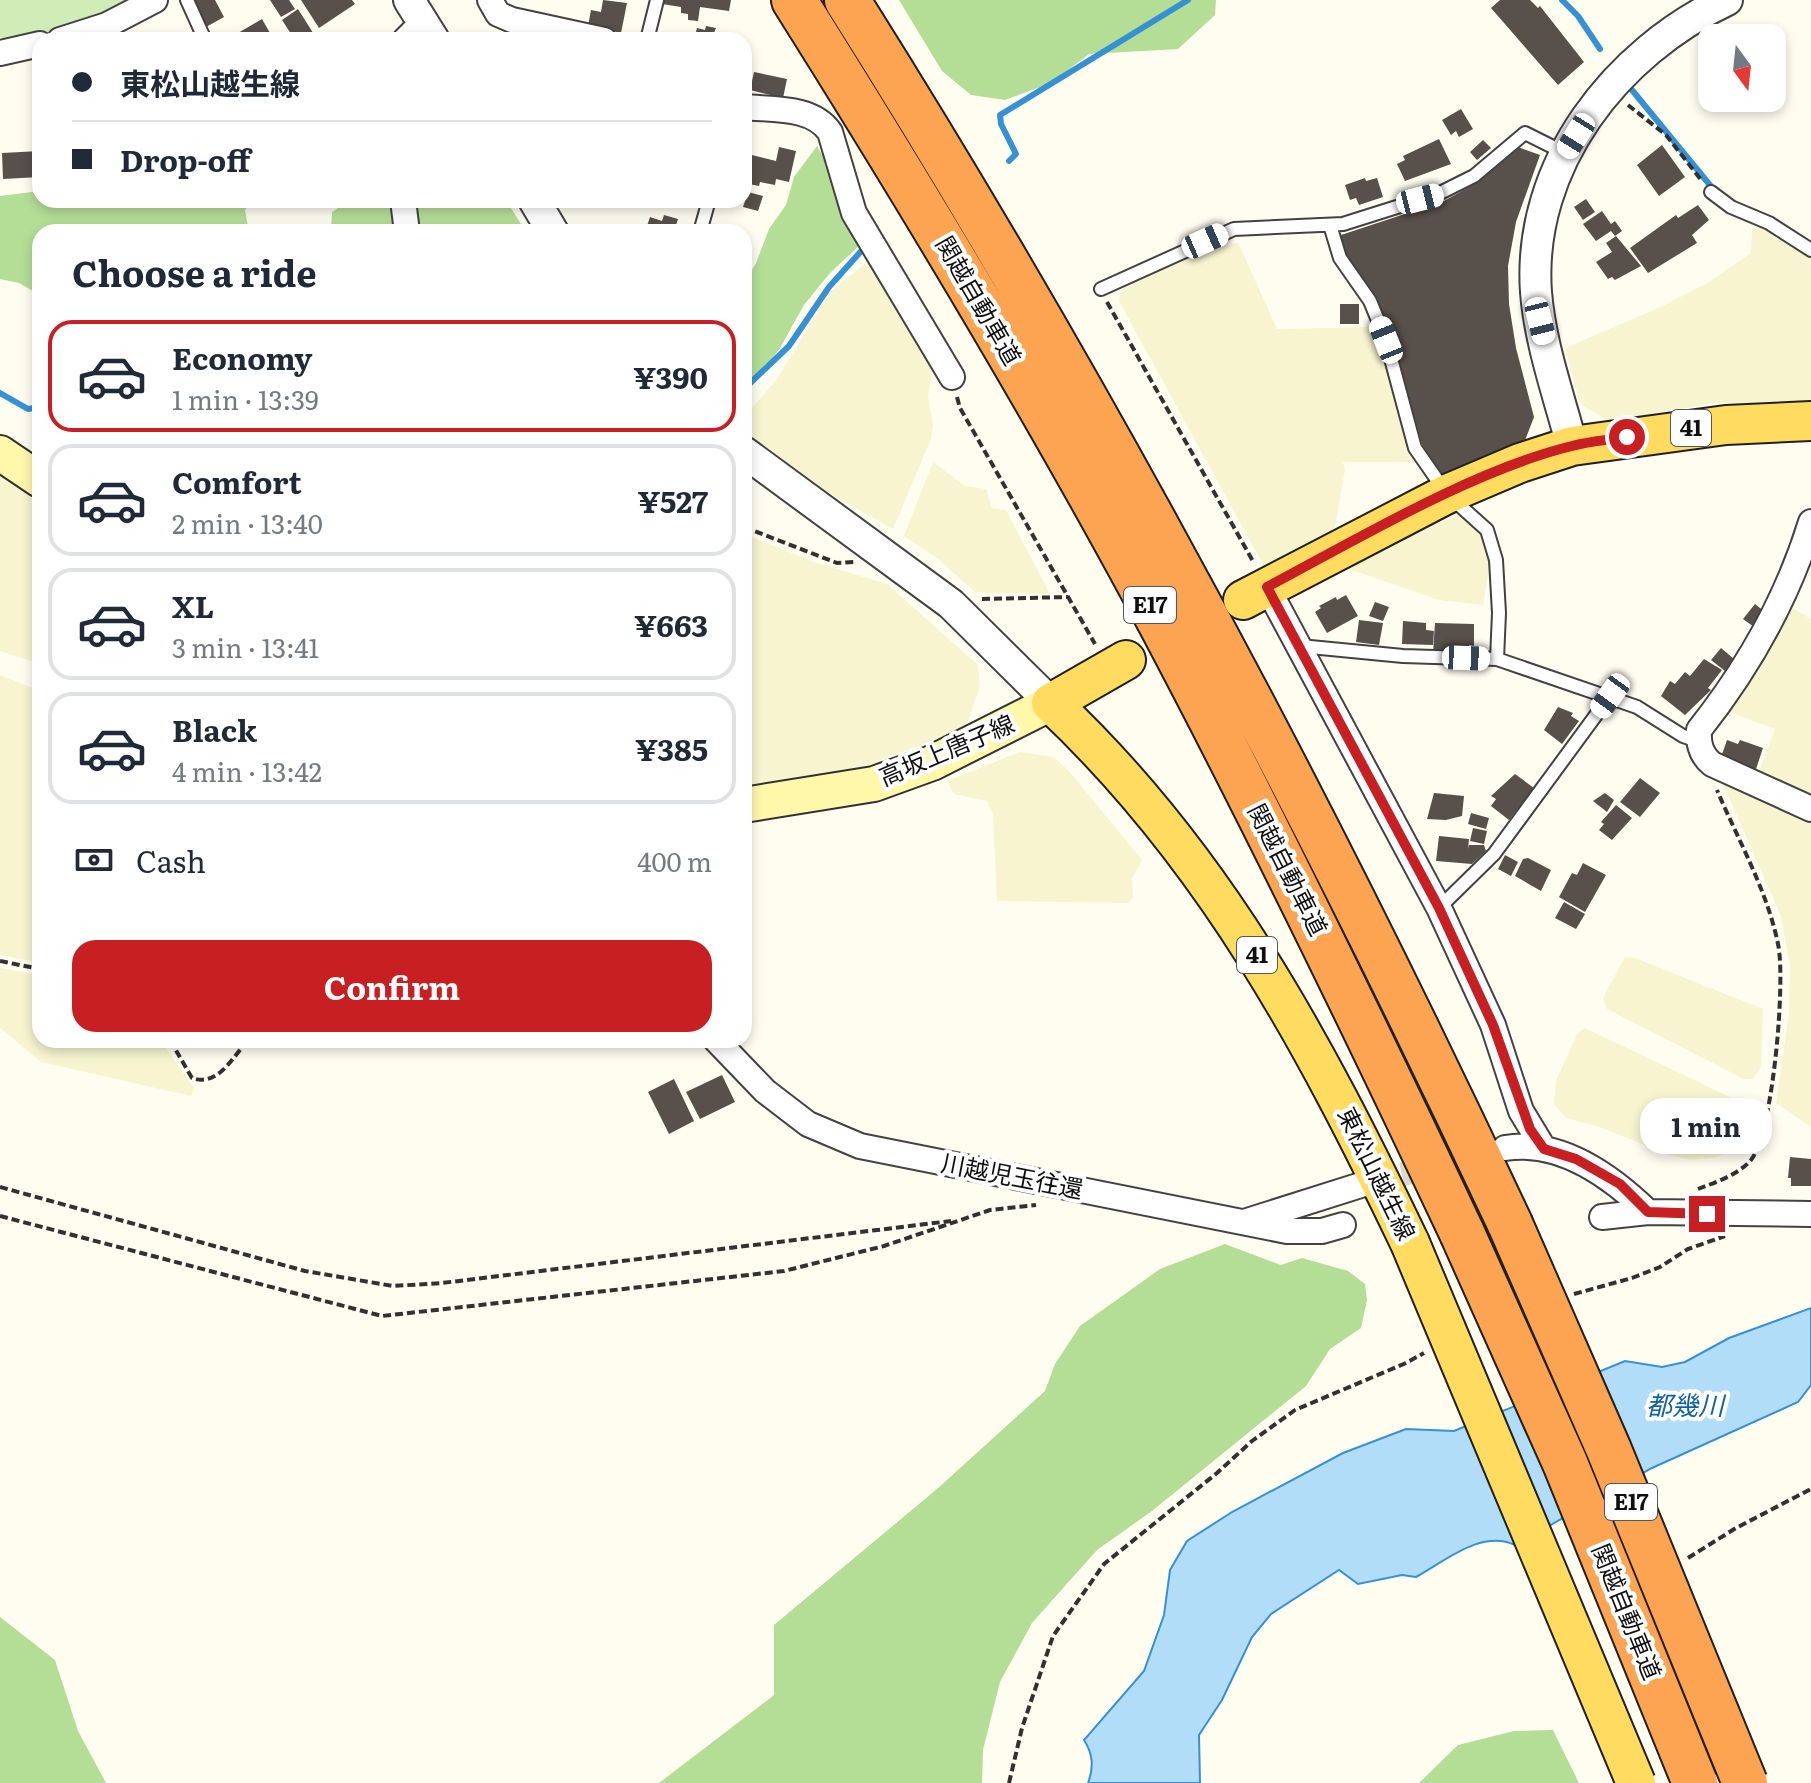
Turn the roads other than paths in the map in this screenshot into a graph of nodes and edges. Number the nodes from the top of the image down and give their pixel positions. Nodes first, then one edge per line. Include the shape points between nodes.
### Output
1 (155, 0) edge
2 (187, 0) edge
3 (490, 0) edge
4 (657, 0) edge
5 (794, 0) edge
6 (847, 0) edge
7 (1727, 0) edge
8 (86, 32) edge
9 (201, 32) edge
10 (567, 32) edge
11 (649, 32) edge
12 (32, 46) edge
13 (0, 53) edge
14 (752, 108) edge
15 (1565, 153) junction
16 (1711, 192) road end
17 (1330, 225) junction
18 (1811, 250) edge
19 (1101, 289) road end
20 (952, 377) road end
21 (1811, 421) edge
22 (1572, 446) junction
23 (0, 453) edge
24 (752, 458) edge
25 (32, 475) edge
26 (1447, 494) junction
27 (1811, 522) edge
28 (1255, 594) joint
29 (1300, 646) junction
30 (1497, 659) junction
31 (1118, 665) road end
32 (1610, 696) junction
33 (1051, 703) junction
34 (1702, 749) junction
35 (752, 804) edge
36 (1811, 809) edge
37 (1439, 908) junction
38 (724, 1048) edge
39 (1505, 1148) tunnel mouth
40 (1544, 1149) junction
41 (1364, 1184) tunnel mouth
42 (1648, 1212) junction
43 (1811, 1214) edge
44 (1602, 1217) dead end
45 (1243, 1222) junction
46 (1343, 1225) dead end
47 (1636, 1783) edge
48 (1695, 1783) edge
49 (1745, 1783) edge

1 - 8 street
2 - 9 lane
3 - 10 street via 498,14 512,20
4 - 11 lane
5 - 48 highway, 関越自動車道 / E17, bridge via 924,208 1160,623 1278,849 1462,1233 1565,1463
6 - 49 highway, 関越自動車道 / E17, bridge via 1072,372 1192,589 1415,1021 1609,1450
7 - 15 street via 1672,31 1626,68
12 - 13 street
14 - 20 street via 809,114 822,121 854,213
15 - 17 lane via 1525,133 1474,176 1438,194
15 - 22 street via 1542,226 1536,291
16 - 18 lane
17 - 19 lane via 1234,229
17 - 26 lane via 1340,258 1370,301 1386,340 1415,448
21 - 22 main road, 41 via 1726,425
22 - 26 main road, 41
23 - 25 main road
24 - 33 street via 956,609
26 - 28 main road, 41
26 - 30 lane via 1487,530 1496,560
27 - 34 street via 1771,622 1699,730
28 - 29 street
29 - 30 lane
29 - 37 street
30 - 32 lane
31 - 33 main road
32 - 34 lane
32 - 37 lane via 1494,854
33 - 35 main road, 高坂上唐子線 via 932,763 874,784
33 - 47 main road, 東松山越生線 / 41, bridge via 1161,819 1244,935 1310,1043 1410,1243
34 - 36 street via 1733,775
37 - 40 street via 1493,1025 1521,1111
38 - 45 street, 川越児玉往還 via 765,1091 808,1124 860,1146
39 - 40 street
40 - 42 street via 1576,1159 1620,1184
41 - 45 street
42 - 43 street
42 - 44 street
45 - 46 street, 川越児玉往還 via 1287,1231

